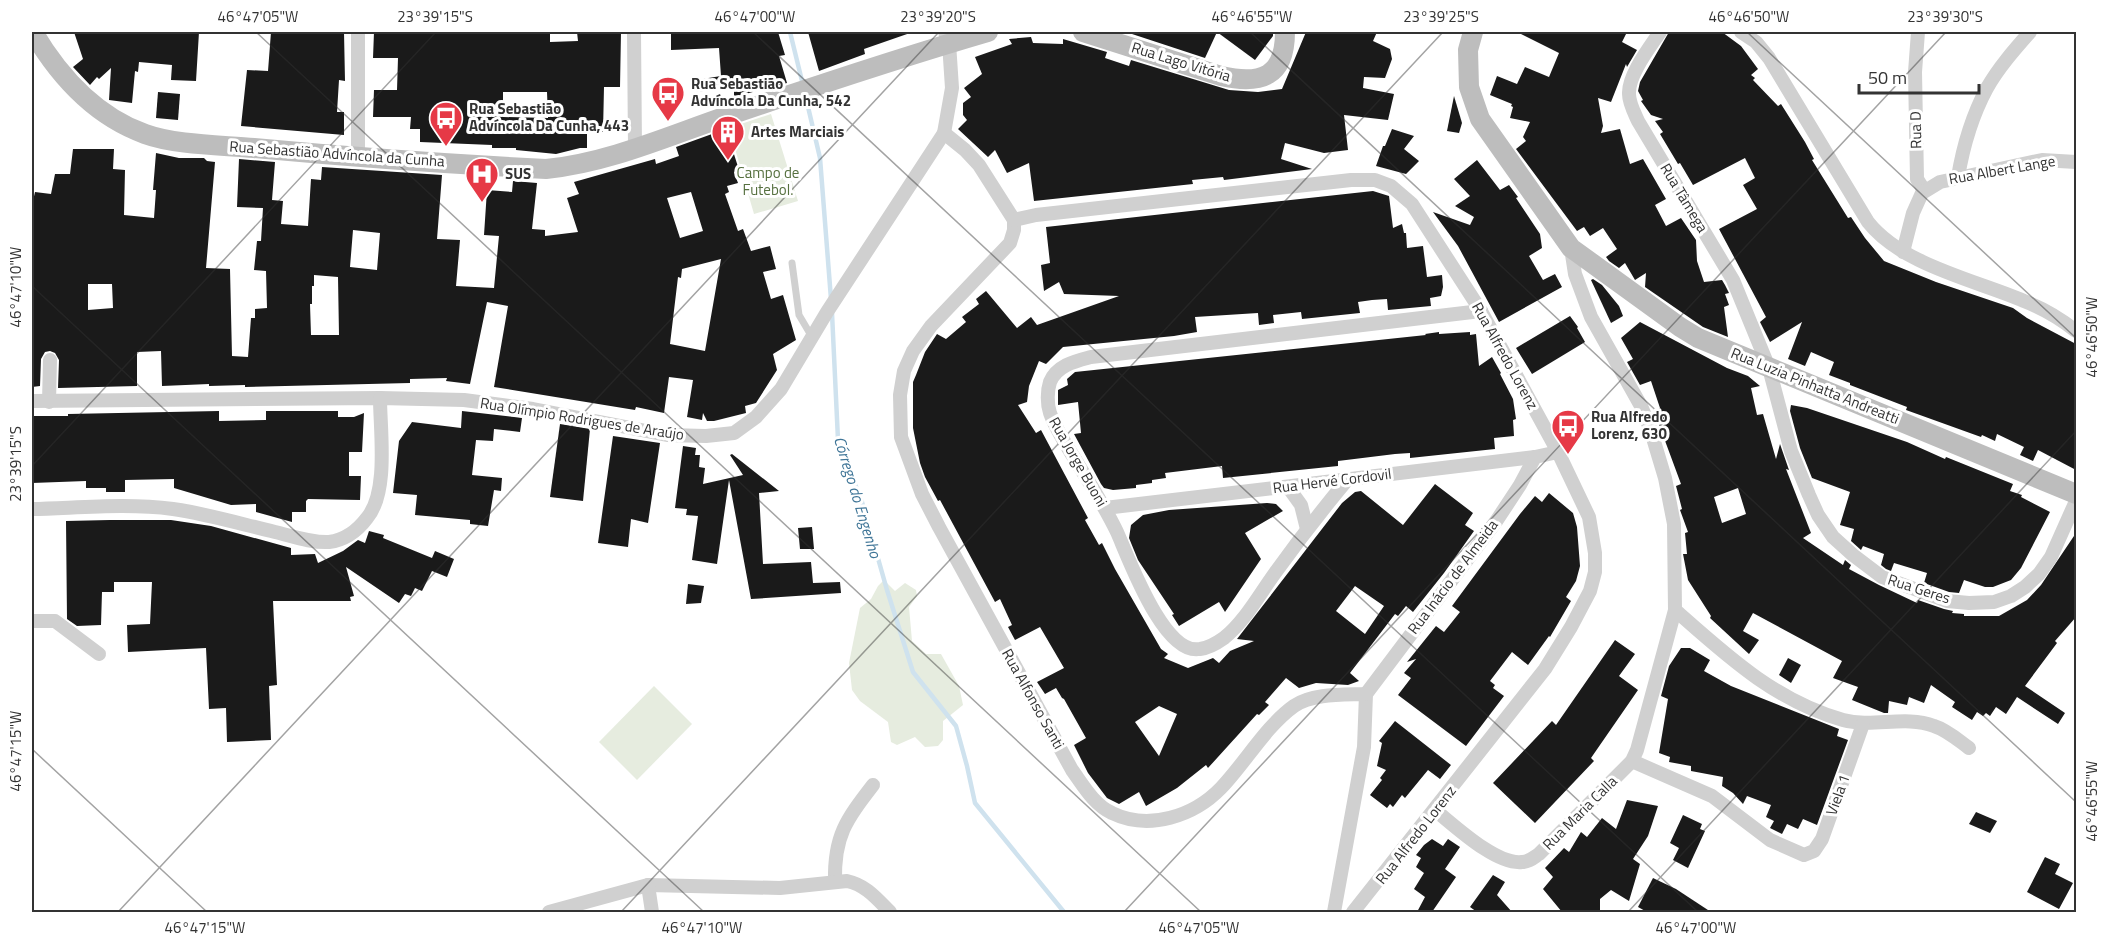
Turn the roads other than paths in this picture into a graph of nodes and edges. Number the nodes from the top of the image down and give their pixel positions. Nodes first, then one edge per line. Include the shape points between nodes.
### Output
1 (358, 32) edge
2 (634, 32) edge
3 (988, 32) edge
4 (1083, 32) edge
5 (1285, 32) edge
6 (1473, 32) edge
7 (1660, 32) edge
8 (1741, 32) edge
9 (1918, 32) edge
10 (2030, 32) edge
11 (34, 37) edge
12 (947, 37) edge
13 (944, 133) junction
14 (635, 148) junction
15 (358, 156) junction
16 (2076, 162) edge
17 (1958, 177) junction
18 (1924, 190) junction
19 (1014, 220) junction
20 (1571, 248) junction
21 (1903, 252) junction
22 (792, 263) dead end
23 (1481, 311) junction
24 (2076, 330) edge
25 (812, 337) junction
26 (50, 360) dead end
27 (1769, 368) junction
28 (380, 398) junction
29 (32, 401) edge
30 (49, 402) junction
31 (1558, 452) junction
32 (1535, 457) junction
33 (1347, 480) junction
34 (1288, 487) junction
35 (2076, 494) edge
36 (2076, 501) edge
37 (1105, 507) junction
38 (32, 509) edge
39 (1307, 529) junction
40 (1675, 610) junction
41 (32, 621) edge
42 (99, 654) dead end
43 (1366, 694) junction
44 (1863, 724) junction
45 (1969, 748) dead end
46 (1632, 761) junction
47 (873, 785) dead end
48 (1435, 810) junction
49 (835, 881) junction
50 (648, 885) junction
51 (886, 909) edge
52 (549, 912) edge
53 (652, 912) edge
54 (1334, 912) edge
55 (1353, 912) edge

1 - 15 street
2 - 14 street
3 - 12 street, Rua Sebastião Advíncola da Cunha
4 - 5 street, Rua Lago Vitória via 1239,80 1266,76 1281,58
6 - 20 street, Rua Luzia Pinhatta Andreatti via 1468,51 1469,87 1480,119
7 - 27 street, Rua Tâmega via 1633,76 1628,93 1632,107 1733,280
8 - 21 street via 1769,58 1868,222
9 - 18 street, Rua D via 1917,179
10 - 17 street via 1987,88
11 - 15 street, Rua Sebastião Advíncola da Cunha via 71,86 97,107 146,134 165,140
12 - 13 street, Rua Olímpio Rodrigues de Araújo via 952,88
12 - 14 street, Rua Sebastião Advíncola da Cunha via 823,85
13 - 19 street via 979,165
13 - 25 street, Rua Olímpio Rodrigues de Araújo
14 - 15 street, Rua Sebastião Advíncola da Cunha via 572,166 546,169
16 - 17 street, Rua Albert Lange via 2042,160
17 - 18 street, Rua Albert Lange
18 - 21 street via 1913,213
19 - 23 street, Rua Alfredo Lorenz via 1375,180 1391,186 1412,204
19 - 43 street, Rua Alfonso Santi via 1010,243 931,326 913,351 900,395 901,437 939,527 1072,770 1095,802 1111,813 1152,822 1194,809 1220,789 1295,705 1313,699
20 - 27 street, Rua Luzia Pinhatta Andreatti via 1680,327
20 - 40 street via 1575,274 1591,317 1641,406 1665,478 1674,524
21 - 24 street via 2026,301
22 - 25 lane via 799,315
23 - 31 street, Rua Alfredo Lorenz
23 - 37 street, Rua Jorge Buoni via 1070,362 1051,381 1049,411
25 - 28 street, Rua Olímpio Rodrigues de Araújo via 769,403 746,425 725,435 667,435 464,400
26 - 30 street
27 - 35 street, Rua Luzia Pinhatta Andreatti
27 - 36 street, Rua Geres via 1791,451 1818,515 1833,537 1882,577 1947,601 1994,602 2011,596 2025,587 2051,557
28 - 30 street, Rua Olímpio Rodrigues de Araújo
28 - 38 street via 381,470 376,503 356,530 330,542 172,509
29 - 30 street, Rua Olímpio Rodrigues de Araújo
31 - 32 street, Rua Hervé Cordovil
31 - 48 street, Rua Alfredo Lorenz via 1589,517 1595,553 1590,591 1545,669
32 - 33 street, Rua Hervé Cordovil
32 - 43 street, Rua Inácio de Almeida via 1497,520
33 - 34 street, Rua Hervé Cordovil
33 - 39 street, Rua Jorge Buoni
34 - 37 street, Rua Hervé Cordovil
34 - 39 street via 1301,505
37 - 39 street, Rua Jorge Buoni via 1160,621 1185,648 1198,650 1225,637 1245,615
40 - 44 street via 1736,664 1769,686 1813,709
40 - 46 street
41 - 42 street via 55,621
43 - 54 street via 1364,747
44 - 45 street via 1932,724
44 - 46 street, Viela 1 via 1822,839 1808,855 1770,840 1712,796
46 - 48 street, Rua Maria Calla via 1539,854 1521,863 1502,859
47 - 49 street via 839,838
48 - 55 street, Rua Alfredo Lorenz
49 - 50 street via 780,888
49 - 51 street via 858,883
50 - 52 street
50 - 53 street

